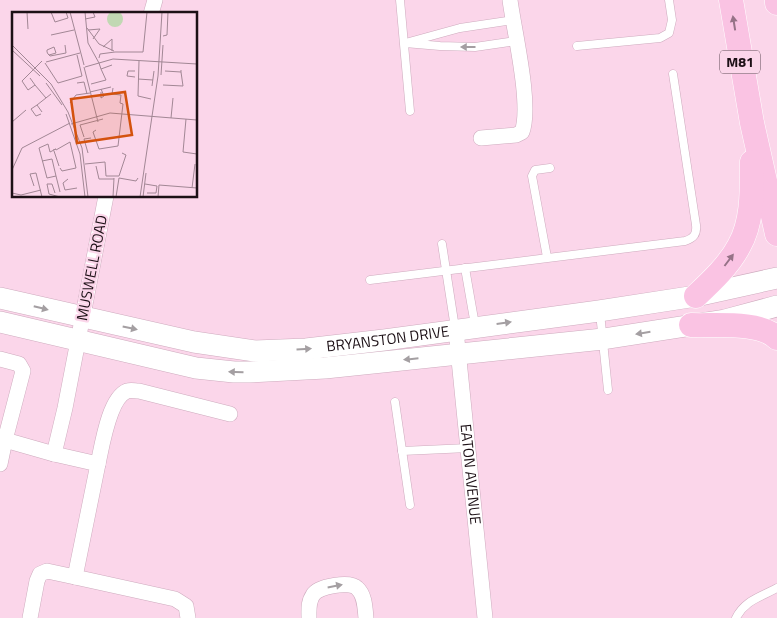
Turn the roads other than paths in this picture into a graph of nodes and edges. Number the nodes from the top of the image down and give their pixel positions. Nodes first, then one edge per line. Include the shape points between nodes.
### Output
1 (400, 0) edge
2 (510, 0) edge
3 (669, 0) edge
4 (731, 0) edge
5 (513, 20) junction
6 (516, 41) junction
7 (405, 43) junction
8 (577, 46) dead end
9 (673, 74) dead end
10 (410, 111) dead end
11 (752, 123) junction
12 (481, 138) dead end
13 (550, 168) dead end
14 (106, 198) edge
15 (777, 234) edge
16 (442, 244) dead end
17 (547, 257) junction
18 (465, 268) junction
19 (446, 271) junction
20 (777, 278) edge
21 (370, 280) dead end
22 (696, 296) junction
23 (0, 298) edge
24 (777, 306) edge
25 (600, 310) junction
26 (82, 318) junction
27 (0, 322) edge
28 (692, 326) junction
29 (466, 328) junction
30 (777, 338) edge
31 (603, 339) junction
32 (78, 340) junction
33 (459, 354) junction
34 (0, 359) edge
35 (608, 390) dead end
36 (395, 402) dead end
37 (230, 414) dead end
38 (5, 440) junction
39 (468, 448) junction
40 (402, 451) junction
41 (54, 454) junction
42 (0, 464) edge
43 (98, 464) junction
44 (410, 504) dead end
45 (75, 577) junction
46 (777, 588) edge
47 (30, 618) edge
48 (188, 618) edge
49 (309, 618) edge
50 (366, 618) edge
51 (485, 618) edge
52 (736, 618) edge

1 - 7 lane
2 - 5 street
3 - 8 lane via 672,20 669,32 660,38
11 -> 4 main road, M81
5 - 6 street
5 - 7 lane via 453,30
6 -> 7 lane via 475,47
6 - 12 street via 525,98 525,125 516,135
7 - 10 lane
9 - 17 lane via 696,225 694,236 685,241
11 - 15 main road, M81
22 -> 11 main road via 729,261 744,234 751,197
13 - 17 lane via 535,170 532,176
14 - 26 street, MUSWELL ROAD
16 - 19 lane
17 - 18 lane
18 - 19 lane
18 - 29 lane
19 - 21 lane
19 - 29 lane
20 - 22 main road, BRYANSTON DRIVE
22 - 25 main road, BRYANSTON DRIVE
23 -> 26 main road, BRYANSTON DRIVE
24 - 28 main road, BRYANSTON DRIVE
29 -> 25 main road, BRYANSTON DRIVE
25 - 31 lane
26 -> 29 main road, BRYANSTON DRIVE via 194,342 255,351 306,349
26 - 32 street, MUSWELL ROAD
27 - 32 main road, BRYANSTON DRIVE
28 - 30 main road via 752,328
28 -> 31 main road, BRYANSTON DRIVE
29 - 33 street, EATON AVENUE
31 - 33 main road, BRYANSTON DRIVE
31 - 35 lane
33 -> 32 main road, BRYANSTON DRIVE via 325,368 234,372 196,368
32 - 41 street, MUSWELL ROAD
33 - 39 street, EATON AVENUE
34 - 38 street via 19,364 23,371
36 - 40 lane
37 - 43 street via 140,391 126,391 114,405
38 - 41 street
38 - 42 street
39 - 40 lane
39 - 51 street, EATON AVENUE
40 - 44 lane
41 - 43 street
43 - 45 street
45 - 47 street via 47,571 40,574
45 - 48 street via 174,599 186,606
46 - 52 lane via 750,601
49 -> 50 street via 308,606 313,593 342,584 359,589

